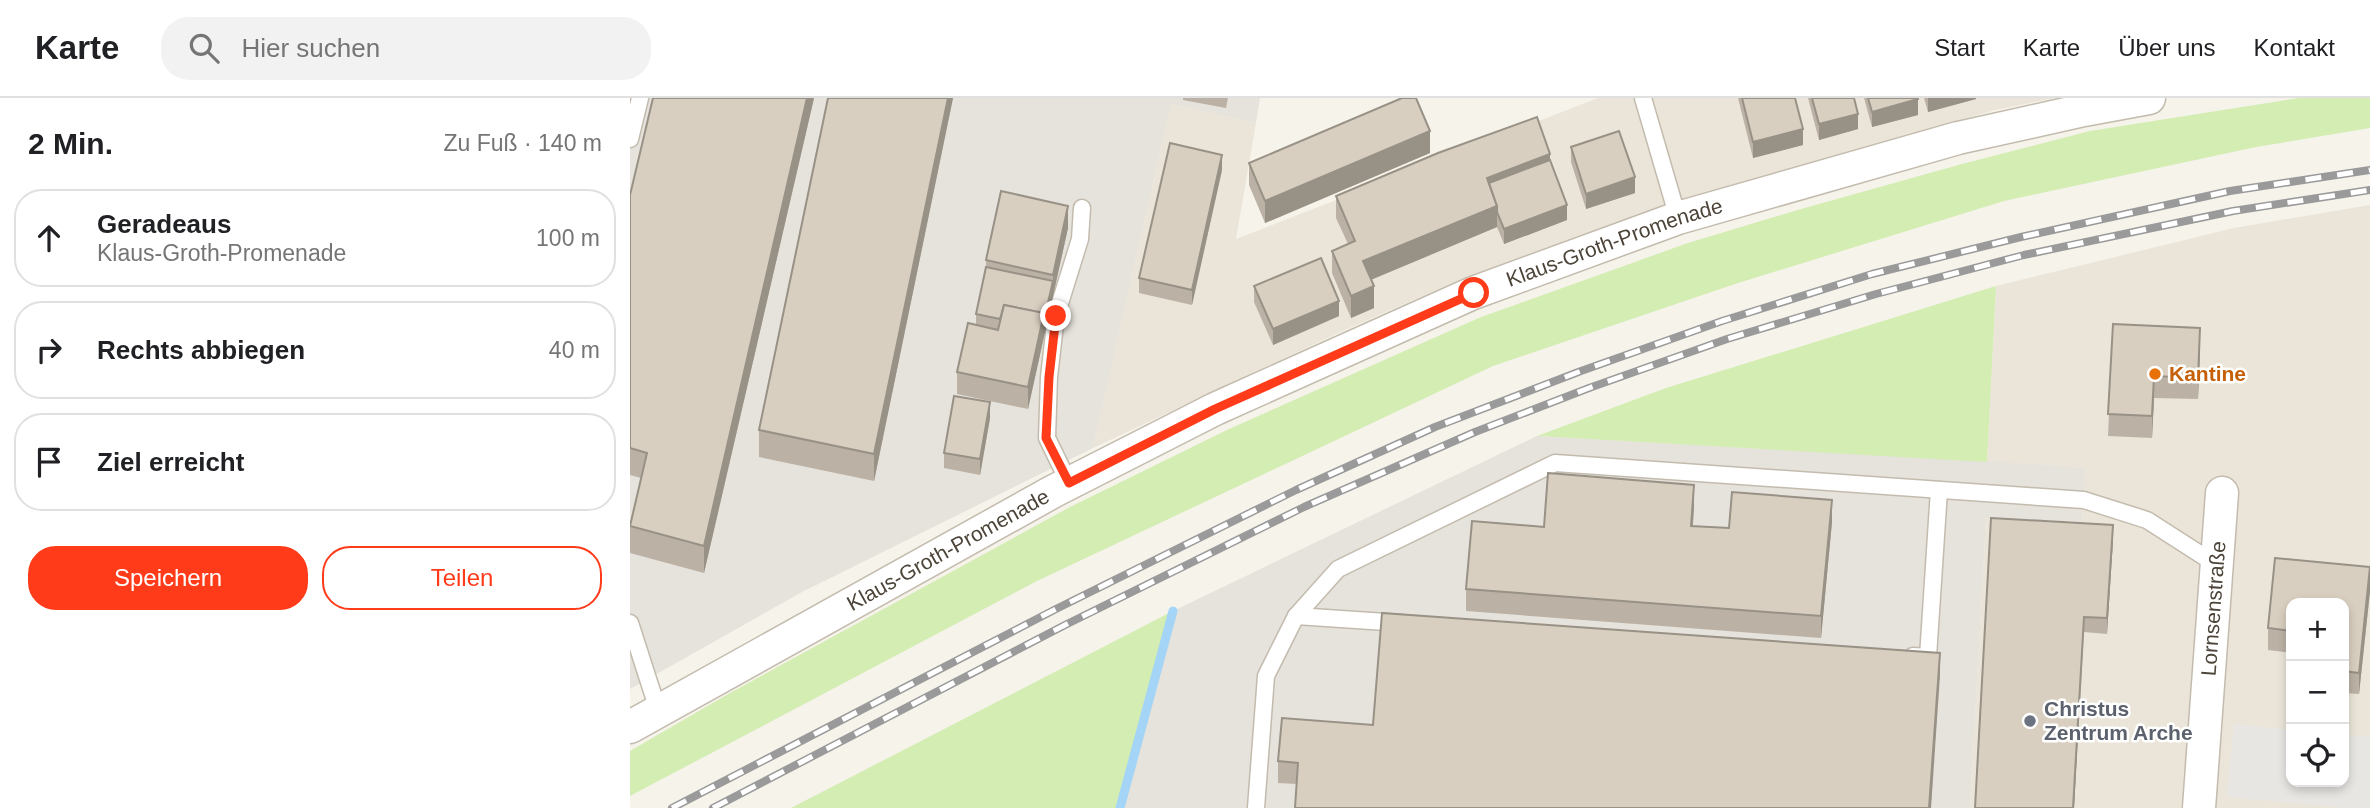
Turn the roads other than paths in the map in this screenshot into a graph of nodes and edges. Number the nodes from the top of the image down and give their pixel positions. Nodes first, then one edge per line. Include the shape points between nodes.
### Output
1 (640, 98) edge
2 (1643, 98) edge
3 (2149, 98) edge
4 (630, 139) edge
5 (1082, 208) dead end
6 (1678, 218) junction
7 (1069, 483) junction
8 (1939, 490) junction
9 (2222, 493) dead end
10 (2217, 565) junction
11 (1296, 616) junction
12 (630, 623) edge
13 (1420, 624) edge
14 (1900, 655) edge
15 (658, 710) junction
16 (630, 727) edge
17 (1256, 808) edge
18 (2199, 808) edge

1 - 4 lane
2 - 6 lane
3 - 6 street, Klaus-Groth-Promenade via 1958,138
5 - 7 lane via 1080,239 1056,316 1046,438
6 - 7 street, Klaus-Groth-Promenade via 1474,293 1215,409
7 - 15 street, Klaus-Groth-Promenade
8 - 10 lane via 2084,500 2147,520
8 - 11 lane via 1555,463 1338,569
8 - 14 lane via 1928,657
9 - 10 street, Lornsenstraße
10 - 18 street, Lornsenstraße
11 - 13 lane
11 - 17 lane via 1266,676
12 - 15 lane
15 - 16 street, Klaus-Groth-Promenade

